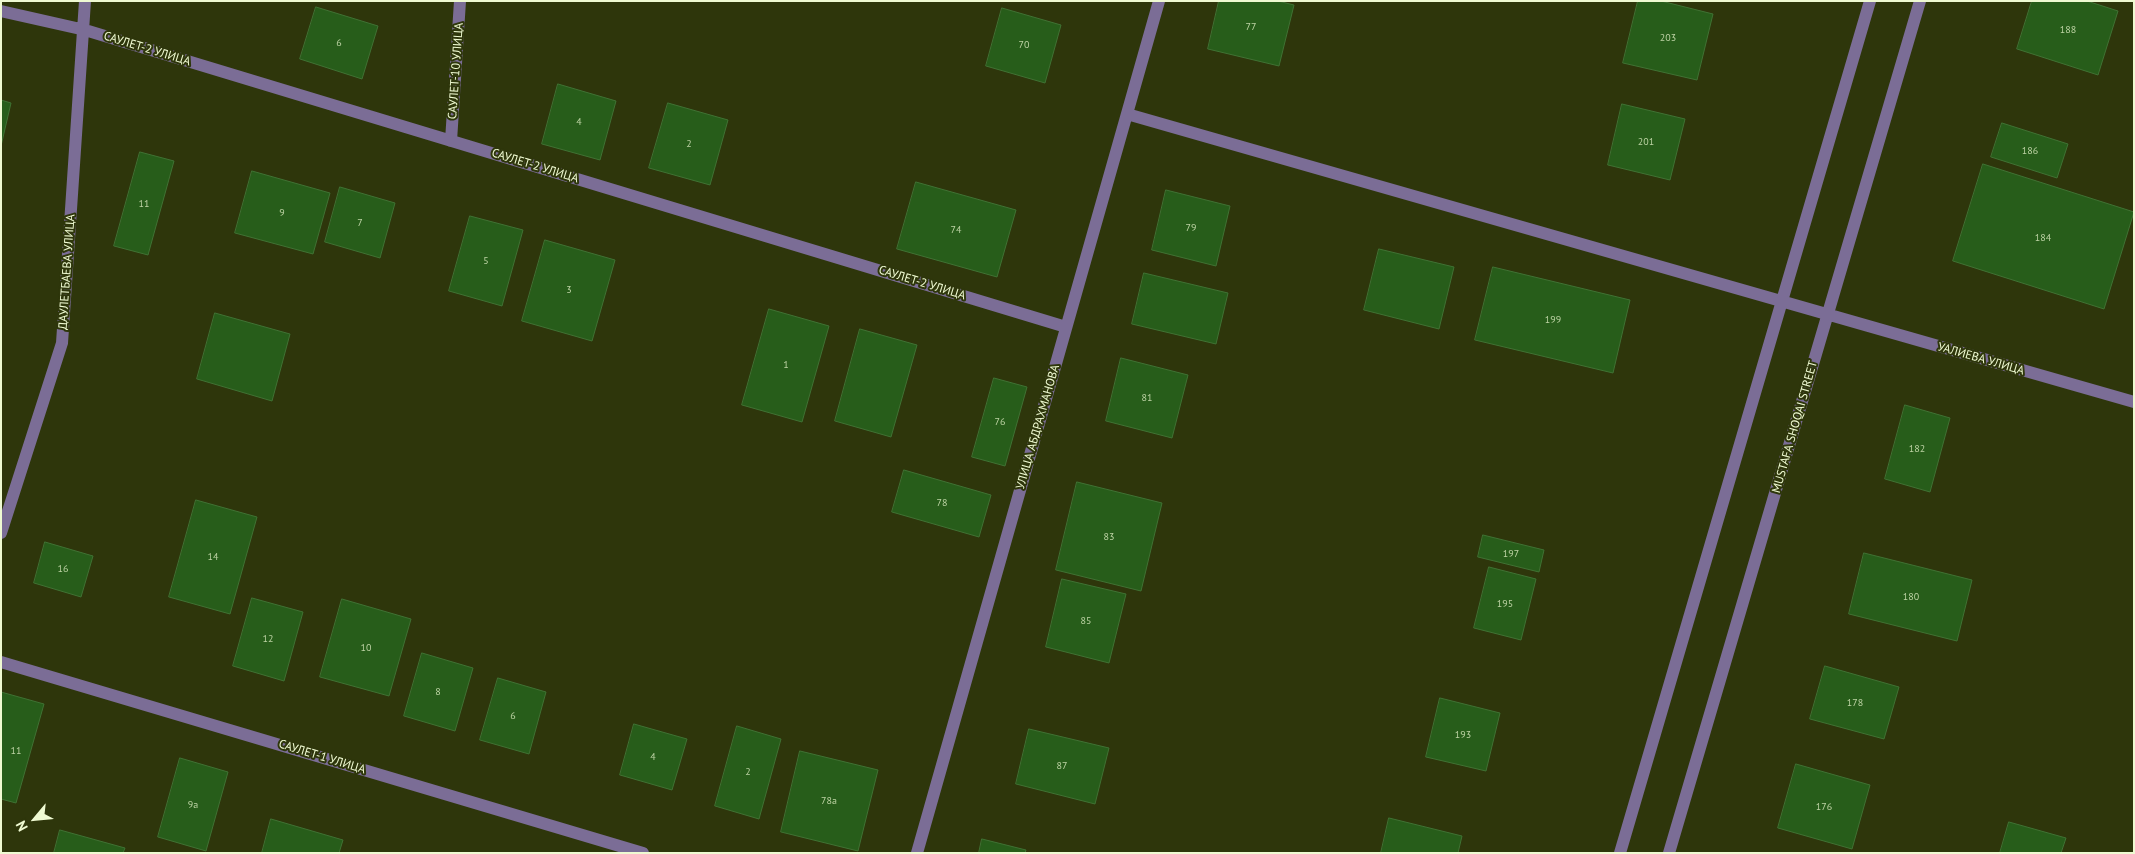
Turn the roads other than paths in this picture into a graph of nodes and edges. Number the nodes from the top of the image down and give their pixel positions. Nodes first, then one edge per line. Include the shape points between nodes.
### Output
1 (85, 1) edge
2 (460, 1) edge
3 (1159, 1) edge
4 (1870, 1) edge
5 (1920, 1) edge
6 (1, 11) edge
7 (85, 30) junction
8 (1127, 114) junction
9 (451, 141) junction
10 (1781, 302) junction
11 (1828, 315) junction
12 (1066, 327) junction
13 (2134, 402) edge
14 (1, 534) edge
15 (1, 662) edge
16 (643, 853) edge
17 (917, 853) edge
18 (1620, 853) edge
19 (1669, 853) edge

1 - 7 street, ДАУЛЕТБАЕВА УЛИЦА
2 - 9 street, САУЛЕТ-10 УЛИЦА
3 - 8 street, УЛИЦА АБДРАХМАНОВА
4 - 10 street
5 - 11 street, MUSTAFA SHOQAI STREET
6 - 7 street, САУЛЕТ-2 УЛИЦА
7 - 9 street, САУЛЕТ-2 УЛИЦА
7 - 14 street, ДАУЛЕТБАЕВА УЛИЦА via 62,343
8 - 10 street, УАЛИЕВА УЛИЦА
8 - 12 street, УЛИЦА АБДРАХМАНОВА
9 - 12 street, САУЛЕТ-2 УЛИЦА
10 - 11 street, УАЛИЕВА УЛИЦА
10 - 18 street
11 - 13 street, УАЛИЕВА УЛИЦА
11 - 19 street, MUSTAFA SHOQAI STREET
12 - 17 street, УЛИЦА АБДРАХМАНОВА
15 - 16 street, САУЛЕТ-1 УЛИЦА

